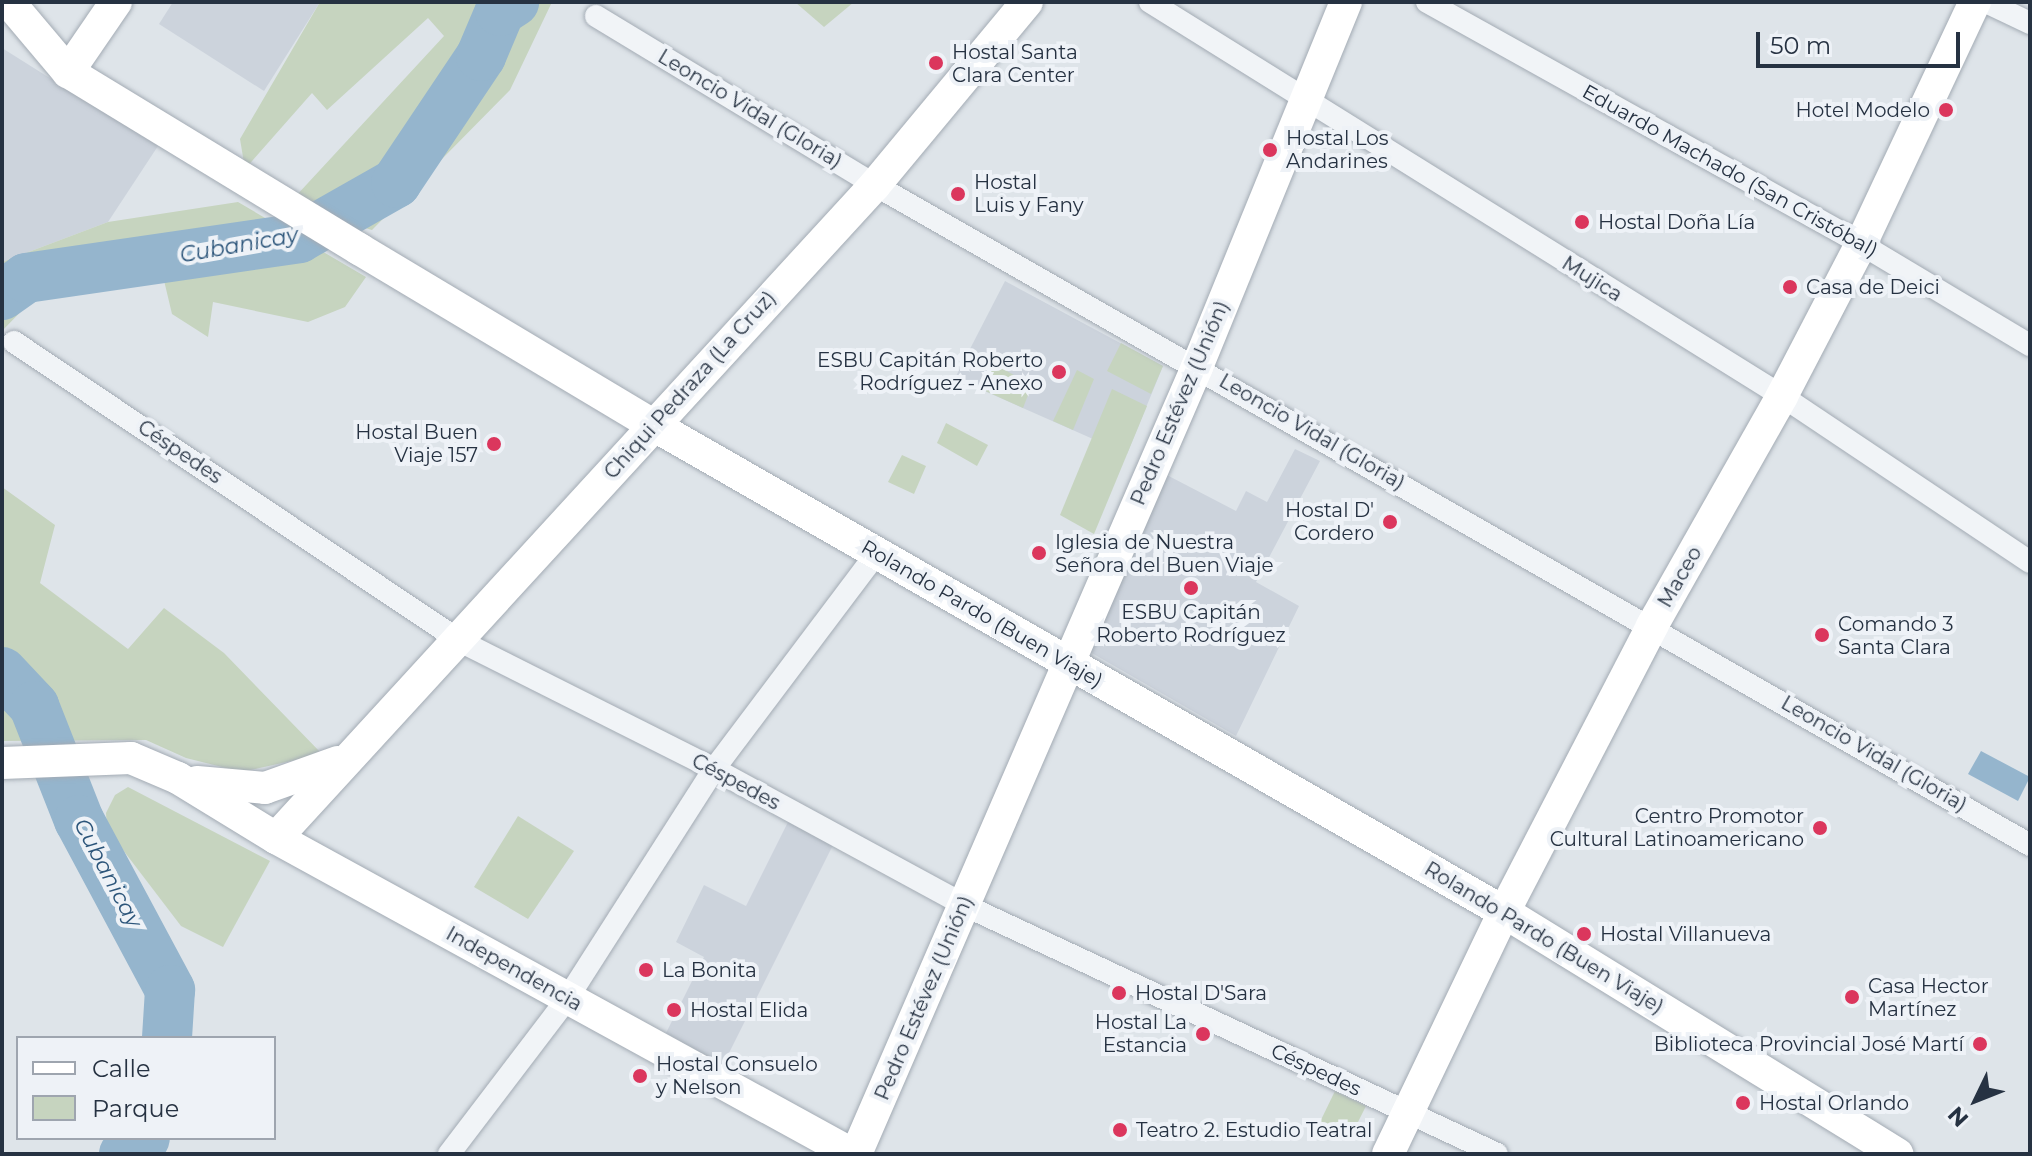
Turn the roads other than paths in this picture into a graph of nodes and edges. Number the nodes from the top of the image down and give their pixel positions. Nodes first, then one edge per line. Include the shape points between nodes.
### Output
1 (9, 2) edge
2 (116, 2) edge
3 (1027, 2) edge
4 (1150, 2) edge
5 (1346, 2) edge
6 (1427, 2) edge
7 (1975, 2) edge
8 (1986, 2) edge
9 (596, 16) dead end
10 (2030, 23) edge
11 (68, 72) junction
12 (1306, 102) junction
13 (875, 185) junction
14 (1861, 244) junction
15 (14, 342) dead end
16 (2030, 345) edge
17 (1197, 367) junction
18 (1782, 396) junction
19 (653, 425) junction
20 (876, 554) junction
21 (2030, 562) edge
22 (1652, 626) junction
23 (460, 641) junction
24 (1069, 663) junction
25 (344, 760) junction
26 (2, 763) edge
27 (714, 769) junction
28 (178, 778) junction
29 (276, 838) junction
30 (2030, 845) edge
31 (964, 905) junction
32 (1504, 912) junction
33 (567, 999) junction
34 (1407, 1113) junction
35 (449, 1154) edge
36 (854, 1154) edge
37 (1388, 1154) edge
38 (1497, 1154) edge
39 (1898, 1154) edge

1 - 11 main road, Rolando Pardo (Buen Viaje)
2 - 11 main road
3 - 13 main road, Chiqui Pedraza (La Cruz)
4 - 12 street, Mujica
5 - 12 main road, Pedro Estévez (Unión)
6 - 14 street, Eduardo Machado (San Cristóbal)
7 - 14 main road, Maceo
8 - 10 street
9 - 13 street, Leoncio Vidal (Gloria)
11 - 19 main road, Rolando Pardo (Buen Viaje)
12 - 17 main road, Pedro Estévez (Unión)
12 - 18 street, Mujica
13 - 17 street, Leoncio Vidal (Gloria)
13 - 19 main road, Chiqui Pedraza (La Cruz)
14 - 16 street, Eduardo Machado (San Cristóbal)
14 - 18 main road, Maceo
15 - 23 street, Céspedes
17 - 22 street, Leoncio Vidal (Gloria)
17 - 24 main road, Pedro Estévez (Unión)
18 - 21 street, Mujica
18 - 22 main road, Maceo
19 - 20 main road, Rolando Pardo (Buen Viaje)
19 - 23 main road, Chiqui Pedraza (La Cruz)
20 - 24 main road, Rolando Pardo (Buen Viaje)
20 - 27 street
22 - 30 street, Leoncio Vidal (Gloria)
22 - 32 main road, Maceo
23 - 25 main road, Chiqui Pedraza (La Cruz)
23 - 27 street, Céspedes
24 - 31 main road, Pedro Estévez (Unión)
24 - 32 main road, Rolando Pardo (Buen Viaje)
25 - 28 main road, Chiqui Pedraza (La Cruz) via 265,788 231,789
25 - 29 main road, Chiqui Pedraza (La Cruz)
26 - 28 main road via 131,758
27 - 31 street, Céspedes
27 - 33 street
28 - 29 main road, Independencia
29 - 33 main road, Independencia
31 - 34 street, Céspedes
31 - 36 main road, Pedro Estévez (Unión)
32 - 34 main road, Maceo
32 - 39 main road, Rolando Pardo (Buen Viaje)
33 - 35 street
33 - 36 main road, Independencia
34 - 37 main road, Maceo
34 - 38 street, Céspedes

